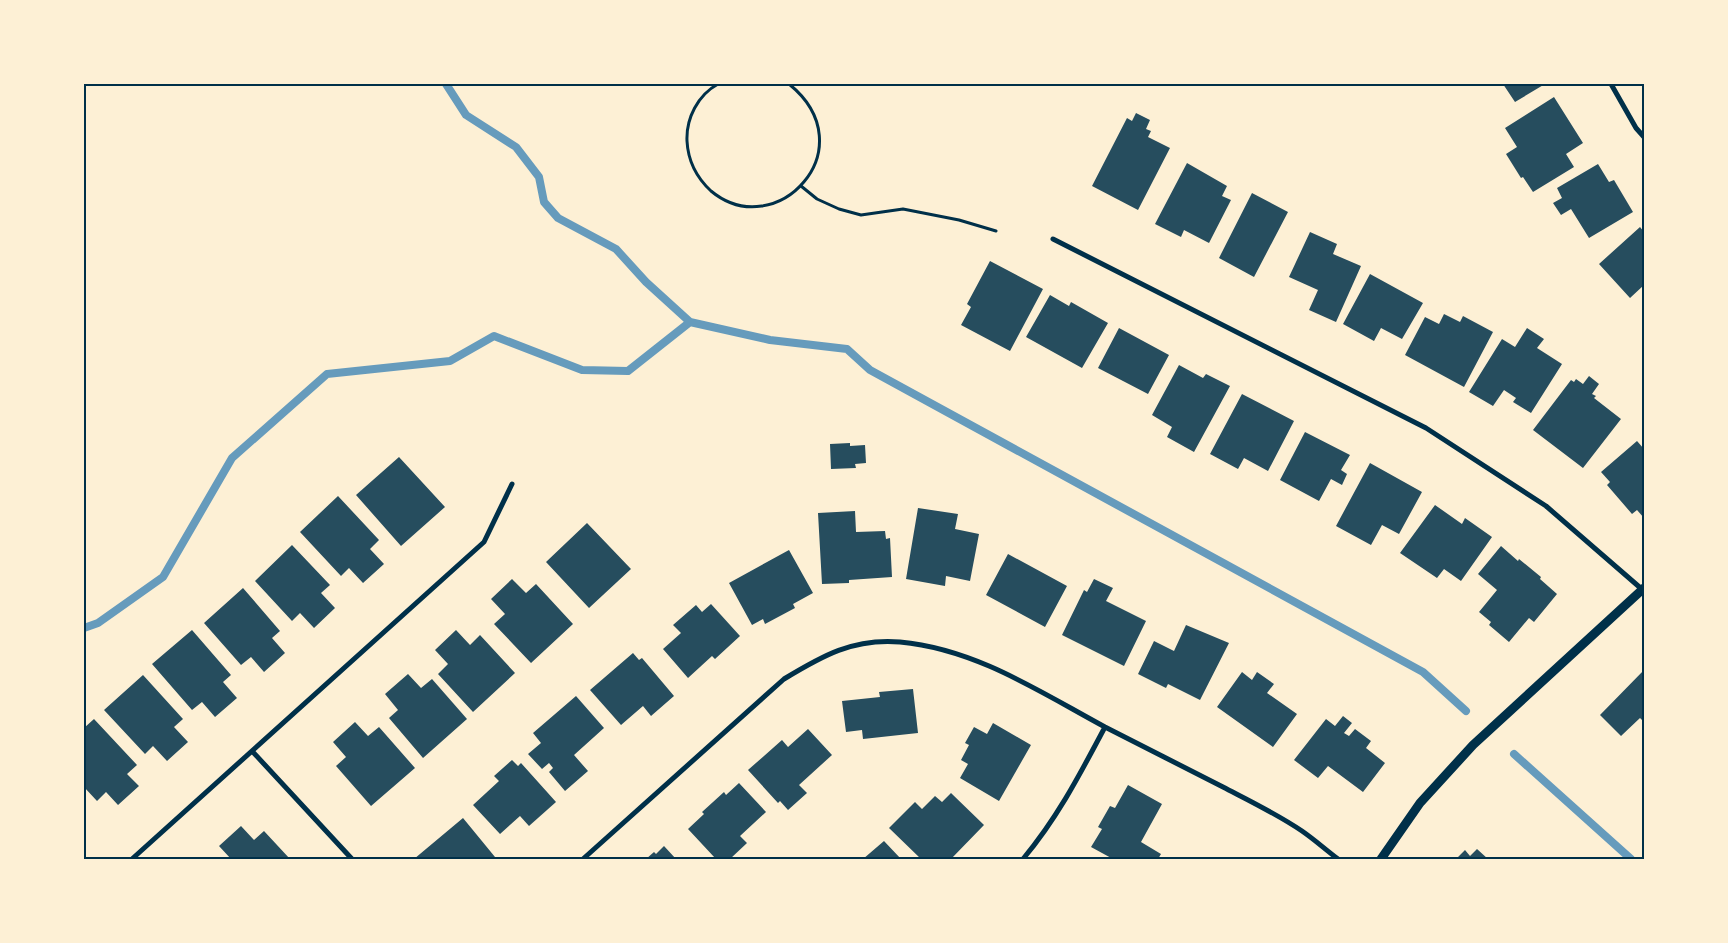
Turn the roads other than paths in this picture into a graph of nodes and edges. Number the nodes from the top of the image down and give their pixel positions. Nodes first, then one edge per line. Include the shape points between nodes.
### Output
1 (1611, 84) edge
2 (1644, 137) edge
3 (1053, 239) dead end
4 (512, 484) dead end
5 (1644, 589) edge
6 (1105, 726) junction
7 (252, 751) junction
8 (132, 859) edge
9 (352, 859) edge
10 (583, 859) edge
11 (1023, 859) edge
12 (1338, 859) edge
13 (1381, 859) edge

1 - 2 street
3 - 5 street via 1426,428 1546,506
4 - 7 street via 484,542
5 - 13 street via 1473,745 1420,803
6 - 10 street via 976,660 899,642 870,642 841,648 784,679
6 - 11 street via 1071,791
6 - 12 street via 1262,806
7 - 8 street
7 - 9 street

